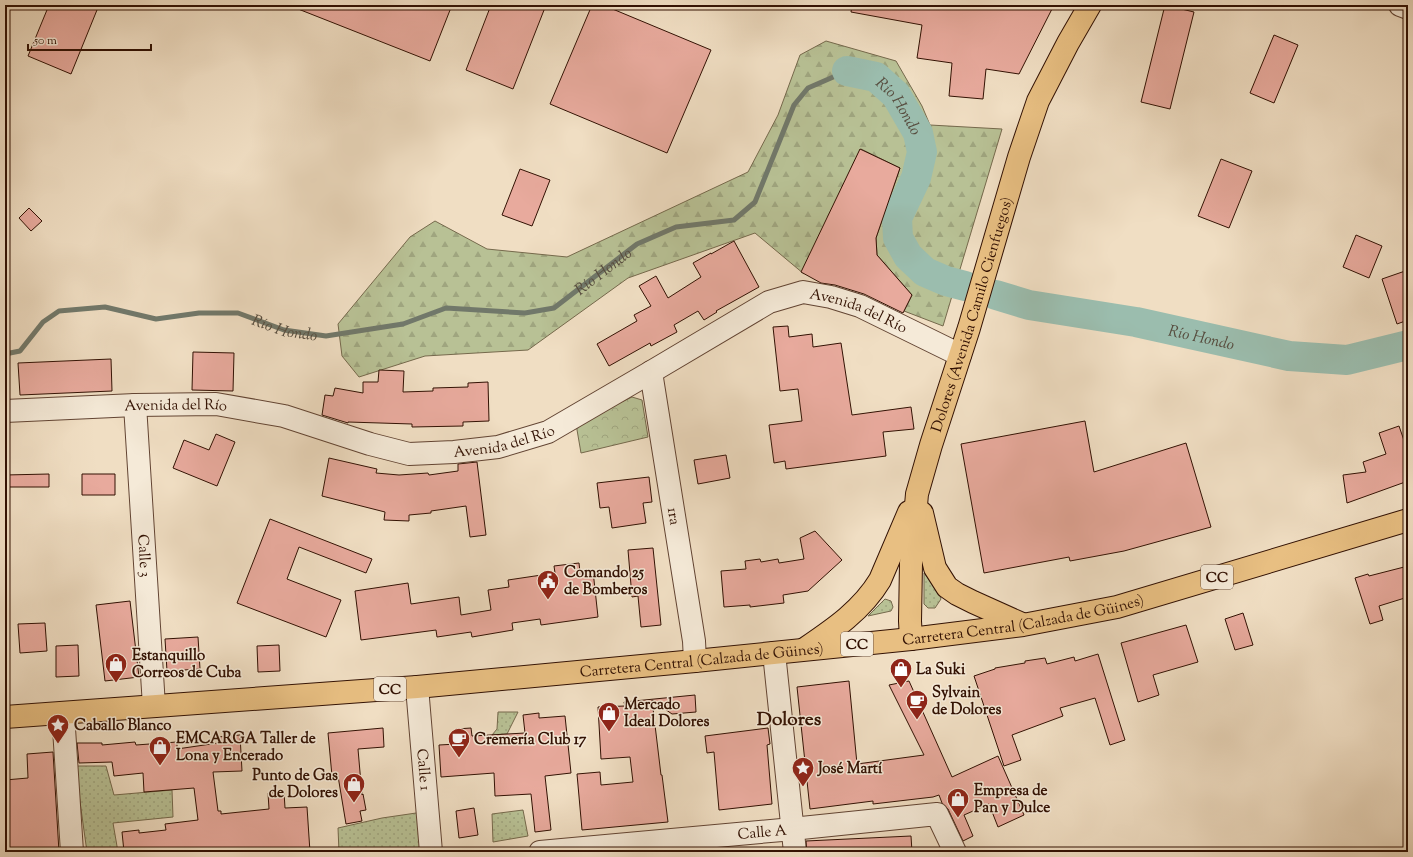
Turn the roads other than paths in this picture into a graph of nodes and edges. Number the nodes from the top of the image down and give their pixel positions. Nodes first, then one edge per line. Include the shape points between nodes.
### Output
1 (1090, 5) edge
2 (1400, 5) edge
3 (1408, 8) edge
4 (960, 355) junction
5 (651, 372) junction
6 (135, 405) junction
7 (5, 411) edge
8 (917, 494) junction
9 (1408, 520) edge
10 (1023, 625) junction
11 (910, 639) junction
12 (804, 650) junction
13 (774, 653) junction
14 (695, 661) junction
15 (417, 687) junction
16 (154, 706) junction
17 (5, 713) edge
18 (63, 713) junction
19 (792, 828) junction
20 (72, 852) edge
21 (431, 852) edge
22 (540, 852) edge
23 (795, 852) edge
24 (955, 852) edge

1 - 4 main road, Dolores (Avenida Camilo Cienfuegos) via 1038,101
2 - 3 street
4 - 5 street, Avenida del Río via 860,306 803,292 769,302
4 - 8 main road, Dolores (Avenida Camilo Cienfuegos)
5 - 6 street, Avenida del Río via 548,432 498,447 454,452 409,454 284,416 216,404
5 - 14 street, 1ra
6 - 7 street, Avenida del Río
6 - 16 street, Calle 3
8 - 10 main road via 935,568 947,587
8 - 11 main road, Dolores (Avenida Camilo Cienfuegos) via 911,563
8 - 12 main road via 874,590 839,626
9 - 10 main road, Carretera Central (Calzada de Güines) / CC via 1117,607
10 - 11 main road, Carretera Central (Calzada de Güines) / CC
11 - 12 main road, Carretera Central (Calzada de Güines) / CC
12 - 13 main road, Carretera Central (Calzada de Güines) / CC
13 - 14 main road, Carretera Central (Calzada de Güines) / CC
13 - 19 street
14 - 15 main road, Carretera Central (Calzada de Güines) / CC
15 - 16 main road, Carretera Central (Calzada de Güines) / CC
15 - 21 street, Calle 1
16 - 18 main road, Carretera Central (Calzada de Güines) / CC
17 - 18 main road, Carretera Central (Calzada de Güines) / CC
18 - 20 street
19 - 22 street, Calle A
19 - 23 street
19 - 24 street, Calle A via 937,814

